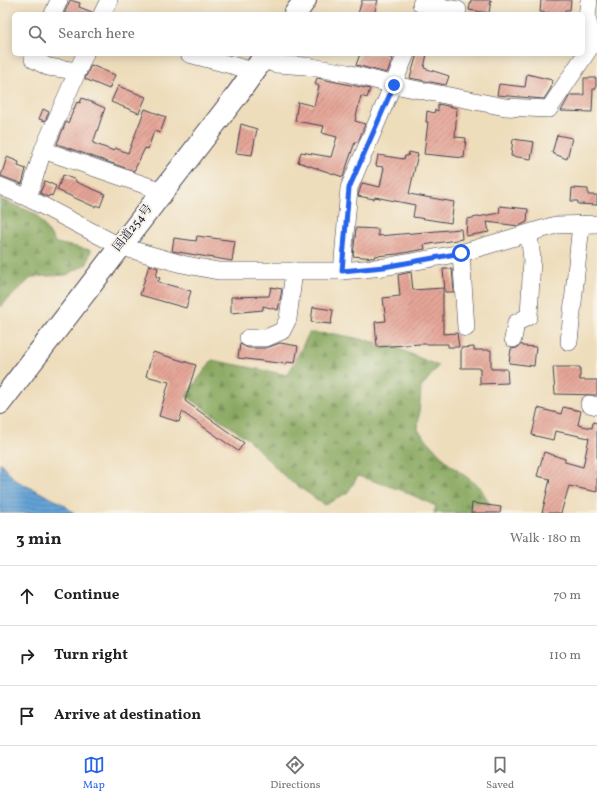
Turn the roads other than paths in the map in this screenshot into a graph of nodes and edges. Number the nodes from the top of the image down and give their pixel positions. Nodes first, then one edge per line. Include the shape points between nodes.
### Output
1 (59, 0) edge
2 (305, 0) edge
3 (589, 0) edge
4 (421, 6) edge
5 (458, 10) dead end
6 (54, 12) edge
7 (296, 12) edge
8 (595, 44) edge
9 (34, 56) edge
10 (84, 56) edge
11 (210, 56) edge
12 (405, 56) edge
13 (261, 61) edge
14 (78, 71) junction
15 (394, 85) junction
16 (43, 150) junction
17 (0, 186) edge
18 (162, 191) junction
19 (28, 198) junction
20 (589, 224) edge
21 (529, 234) junction
22 (119, 246) junction
23 (461, 253) junction
24 (294, 271) junction
25 (342, 271) junction
26 (466, 328) dead end
27 (248, 338) dead end
28 (513, 339) dead end
29 (569, 342) dead end
30 (0, 403) edge

1 - 6 street
2 - 7 highway
3 - 8 street via 587,17
4 - 5 street
8 - 15 street via 549,109 505,107
9 - 14 street via 32,59 48,67
10 - 14 street
11 - 13 street
12 - 15 street
13 - 15 street via 347,73
13 - 18 highway, 国道254号
14 - 16 street
15 - 25 street via 349,188
16 - 18 street
16 - 19 street
17 - 19 street
18 - 22 highway, 国道254号
19 - 22 street
20 - 21 street via 556,225
20 - 29 street
21 - 23 street
21 - 28 street via 532,259 529,316 516,323
22 - 24 street via 182,264 218,271
22 - 30 highway, 国道254号
23 - 25 street via 384,267
23 - 26 street
24 - 25 street
24 - 27 street via 288,319 282,331 266,338

